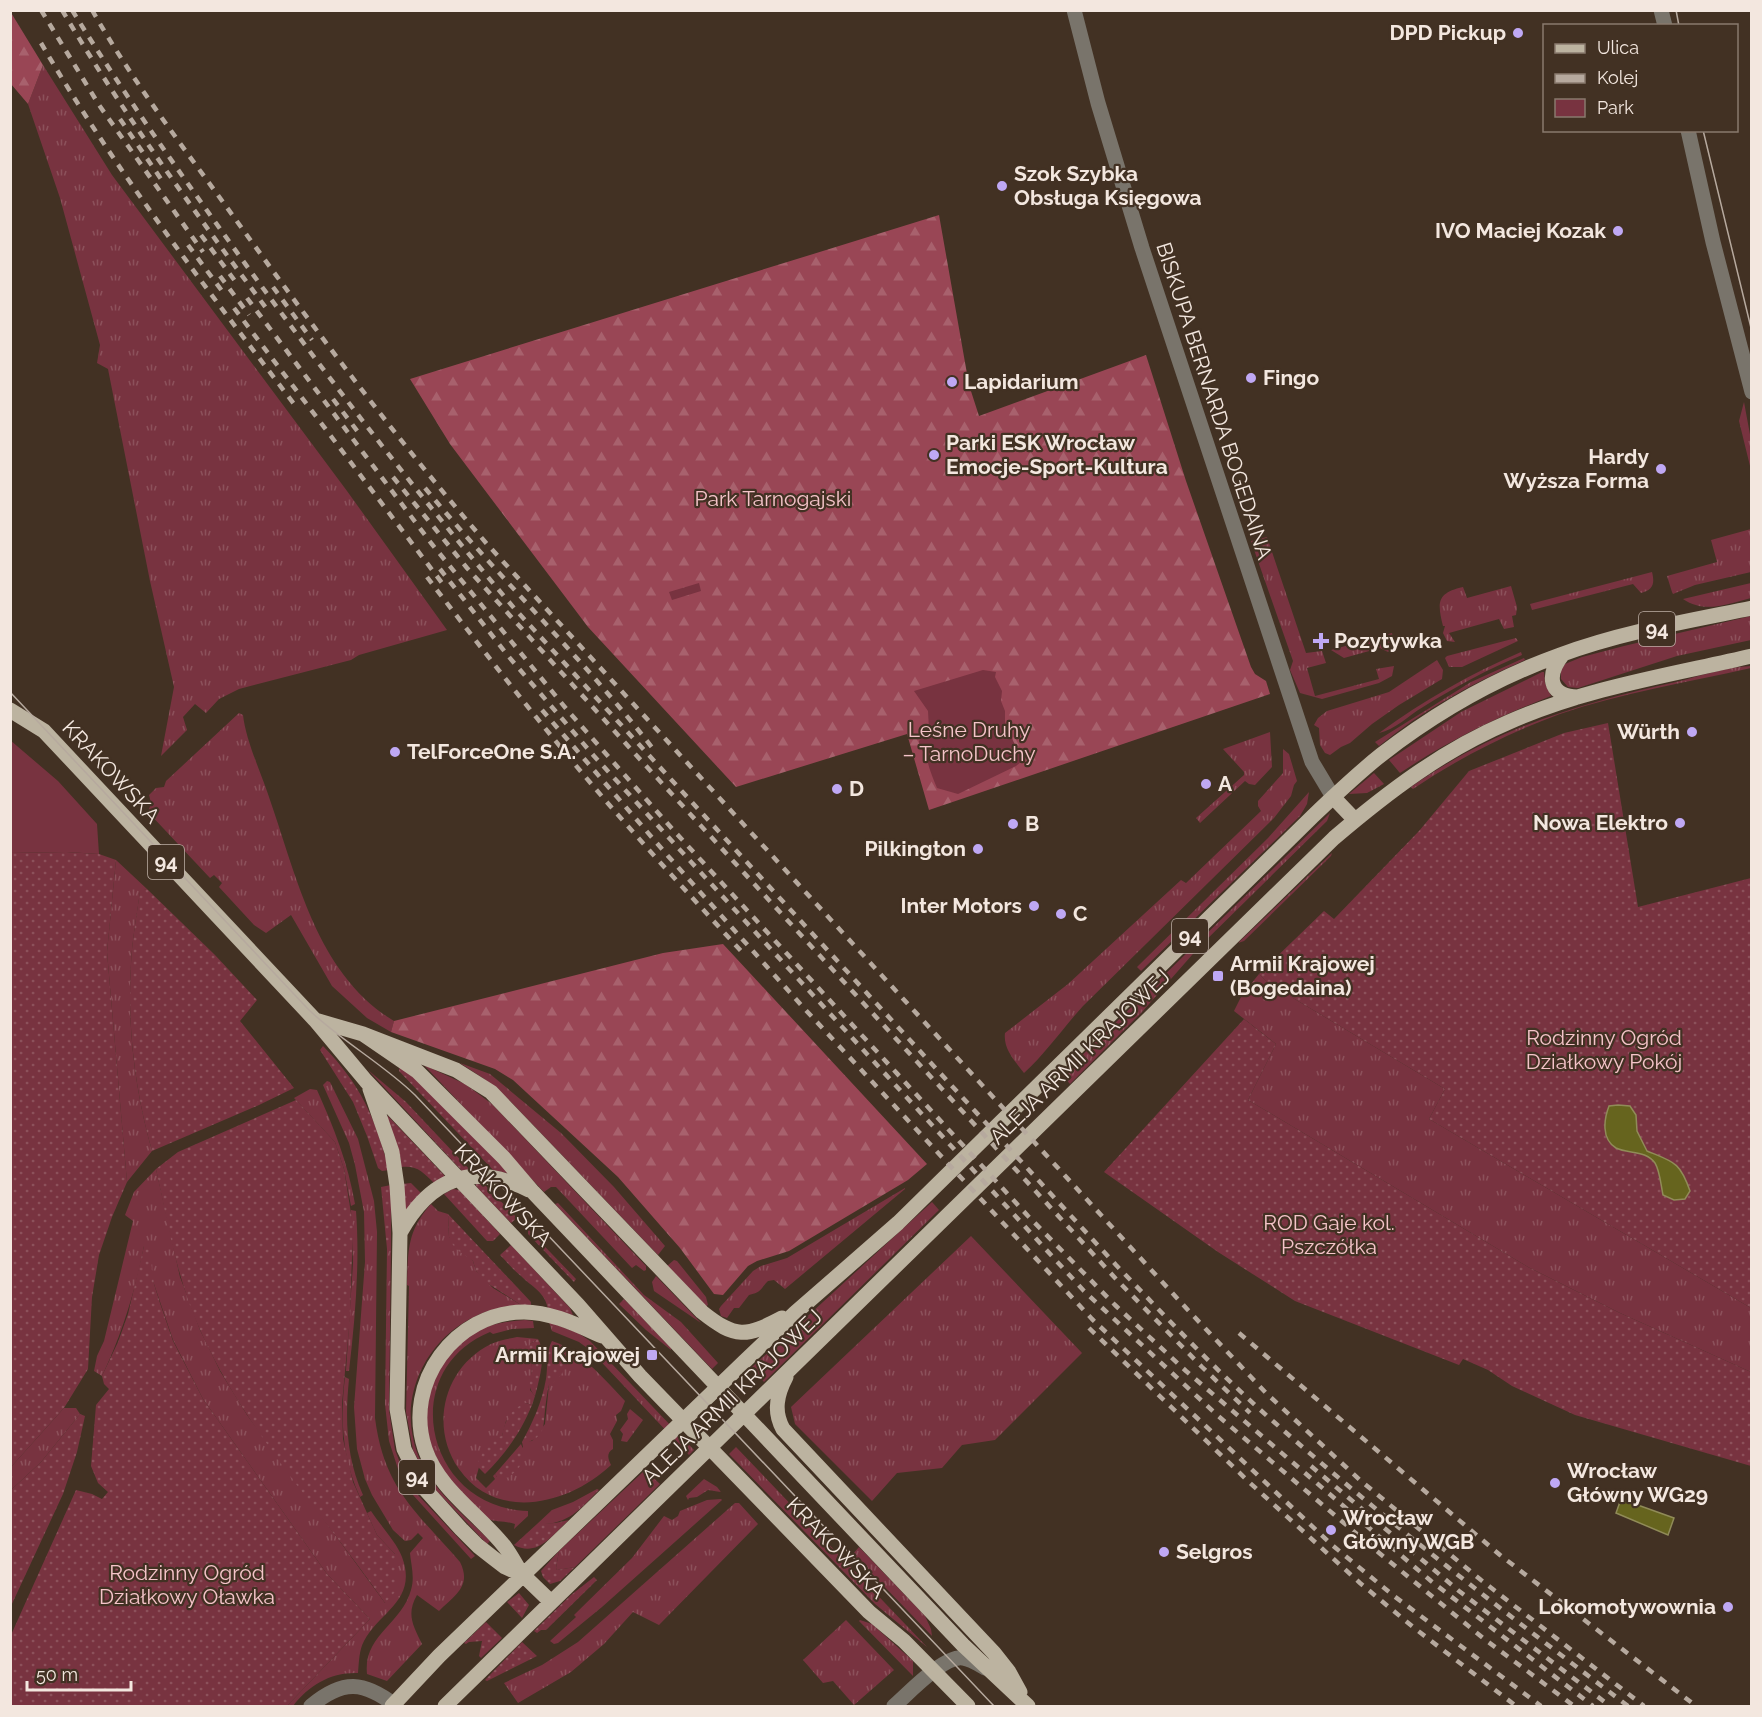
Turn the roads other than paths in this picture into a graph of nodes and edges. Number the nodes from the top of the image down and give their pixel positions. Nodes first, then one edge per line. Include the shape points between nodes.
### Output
1 (1074, 10) edge
2 (1688, 132) edge
3 (1752, 392) edge
4 (1752, 608) edge
5 (1563, 654) junction
6 (1752, 656) edge
7 (1577, 697) junction
8 (10, 710) edge
9 (1333, 797) junction
10 (1355, 820) junction
11 (315, 1020) junction
12 (363, 1034) junction
13 (366, 1081) junction
14 (459, 1179) junction
15 (533, 1192) junction
16 (400, 1233) junction
17 (795, 1313) junction
18 (607, 1338) junction
19 (773, 1394) junction
20 (523, 1575) junction
21 (551, 1602) junction
22 (934, 1671) junction
23 (993, 1672) junction
24 (311, 1707) edge
25 (394, 1707) edge
26 (445, 1707) edge
27 (894, 1707) edge
28 (968, 1707) edge
29 (1028, 1707) edge

1 - 9 street, BISKUPA BERNARDA BOGEDAINA via 1103,121 1183,377 1312,762
2 - 3 street
4 - 5 main road, ALEJA ARMII KRAJOWEJ / 94 via 1617,637
5 - 7 main road via 1552,669 1551,678 1561,694
5 - 9 main road, ALEJA ARMII KRAJOWEJ / 94 via 1448,708 1382,754
6 - 7 main road, ALEJA ARMII KRAJOWEJ / 94
7 - 10 main road, ALEJA ARMII KRAJOWEJ / 94 via 1508,722 1466,743 1404,781
8 - 11 main road, KRAKOWSKA / 94 via 44,731
9 - 10 main road
9 - 17 main road, ALEJA ARMII KRAJOWEJ / 94 via 880,1240
10 - 19 main road, ALEJA ARMII KRAJOWEJ / 94 via 791,1369
11 - 12 main road, 94
11 - 13 main road, KRAKOWSKA / 94
12 - 15 main road, KRAKOWSKA via 417,1071
12 - 17 main road, 94 via 456,1070 485,1088 717,1324 734,1332 753,1332
13 - 14 main road, KRAKOWSKA
13 - 16 main road, 94 via 393,1159
14 - 15 main road via 490,1176
14 - 16 main road via 443,1185 422,1202
14 - 18 main road, KRAKOWSKA
15 - 23 main road, KRAKOWSKA
16 - 20 main road, 94 via 397,1409 404,1449 423,1487 461,1529 505,1567
17 - 20 main road, ALEJA ARMII KRAJOWEJ
18 - 20 main road via 545,1315 506,1314 459,1335 435,1362 424,1387 420,1425 430,1462 443,1482 504,1546
18 - 22 main road, KRAKOWSKA via 869,1612
19 - 21 main road, ALEJA ARMII KRAJOWEJ / 94 via 669,1486
19 - 29 main road via 783,1429 994,1653
20 - 21 main road, 94
20 - 25 main road, ALEJA ARMII KRAJOWEJ via 439,1656
21 - 26 main road, ALEJA ARMII KRAJOWEJ
22 - 23 street via 949,1660 961,1658
22 - 27 street
22 - 28 main road, KRAKOWSKA
23 - 29 main road, KRAKOWSKA
24 - 25 street via 327,1693 349,1687 371,1689

